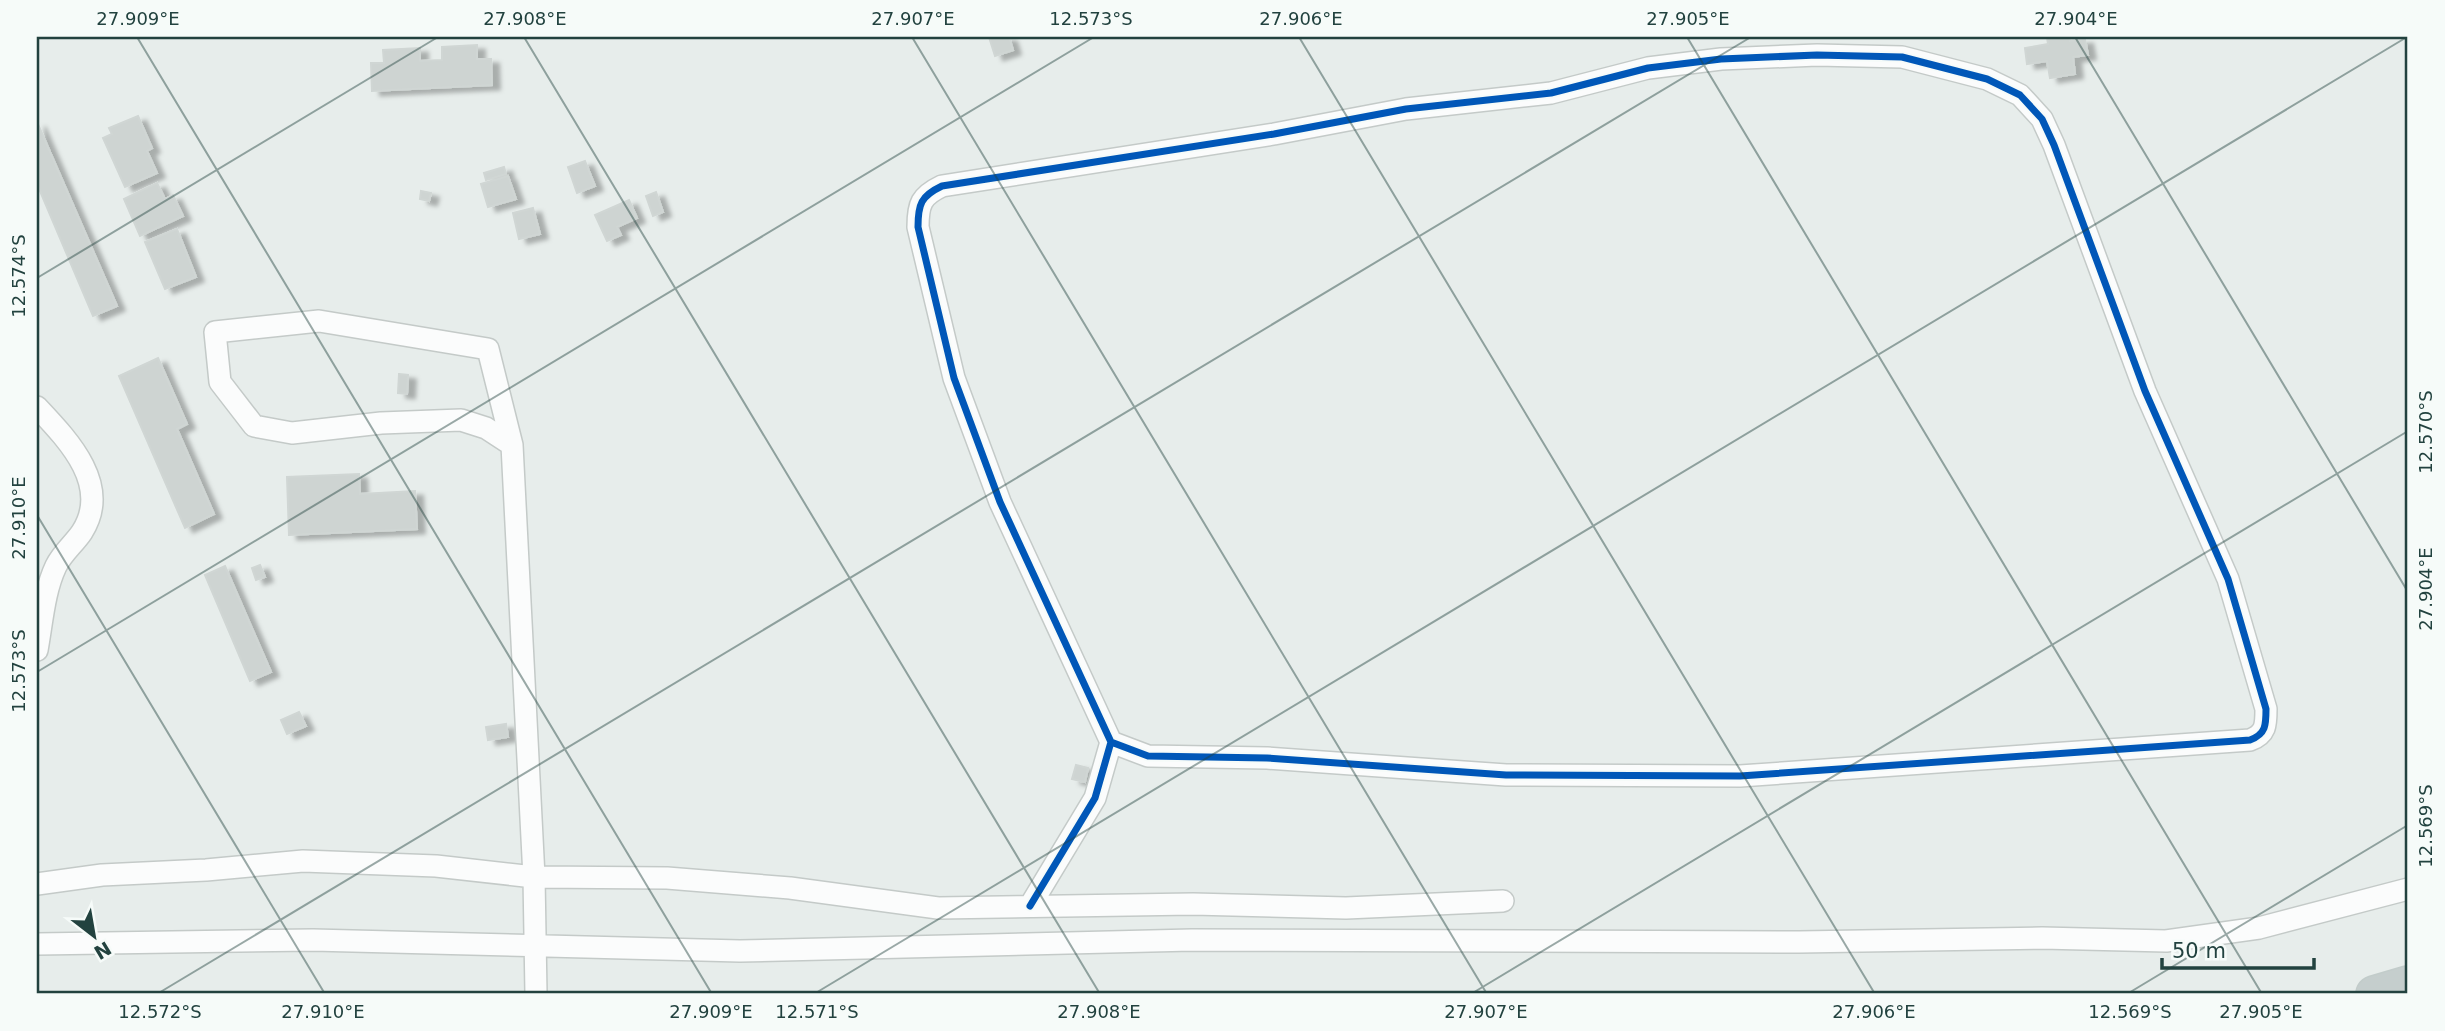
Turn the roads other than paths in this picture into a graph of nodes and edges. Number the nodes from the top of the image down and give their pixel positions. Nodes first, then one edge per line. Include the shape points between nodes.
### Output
1 (37, 407) edge
2 (512, 444) junction
3 (37, 650) edge
4 (1111, 742) junction
5 (534, 877) junction
6 (37, 884) edge
7 (2408, 889) edge
8 (1503, 901) dead end
9 (1030, 906) junction
10 (37, 944) edge
11 (534, 944) junction
12 (2408, 984) edge
13 (536, 994) edge
14 (2374, 994) edge

1 - 3 street via 82,460 93,503 81,533 55,569
2 - 2 street via 488,349 318,321 215,332 220,382 254,426 292,433 461,420
2 - 5 street
4 - 4 street via 1148,756 1267,758 1506,775 1740,776 2250,740 2266,728 2266,709 2228,579 2145,391 2042,118 2020,95 1987,79 1902,57 1817,55 1648,68 1550,93 1342,119 1274,134 942,186 925,195 918,207 918,228 954,378 1000,502
4 - 9 street via 1095,798
5 - 6 street via 436,866 303,861
5 - 9 street via 681,879 938,908
5 - 11 street
7 - 11 street via 2259,928 2166,941 1192,940 740,951
8 - 9 street via 1346,908
10 - 11 street via 313,940
11 - 13 street
12 - 14 highway

